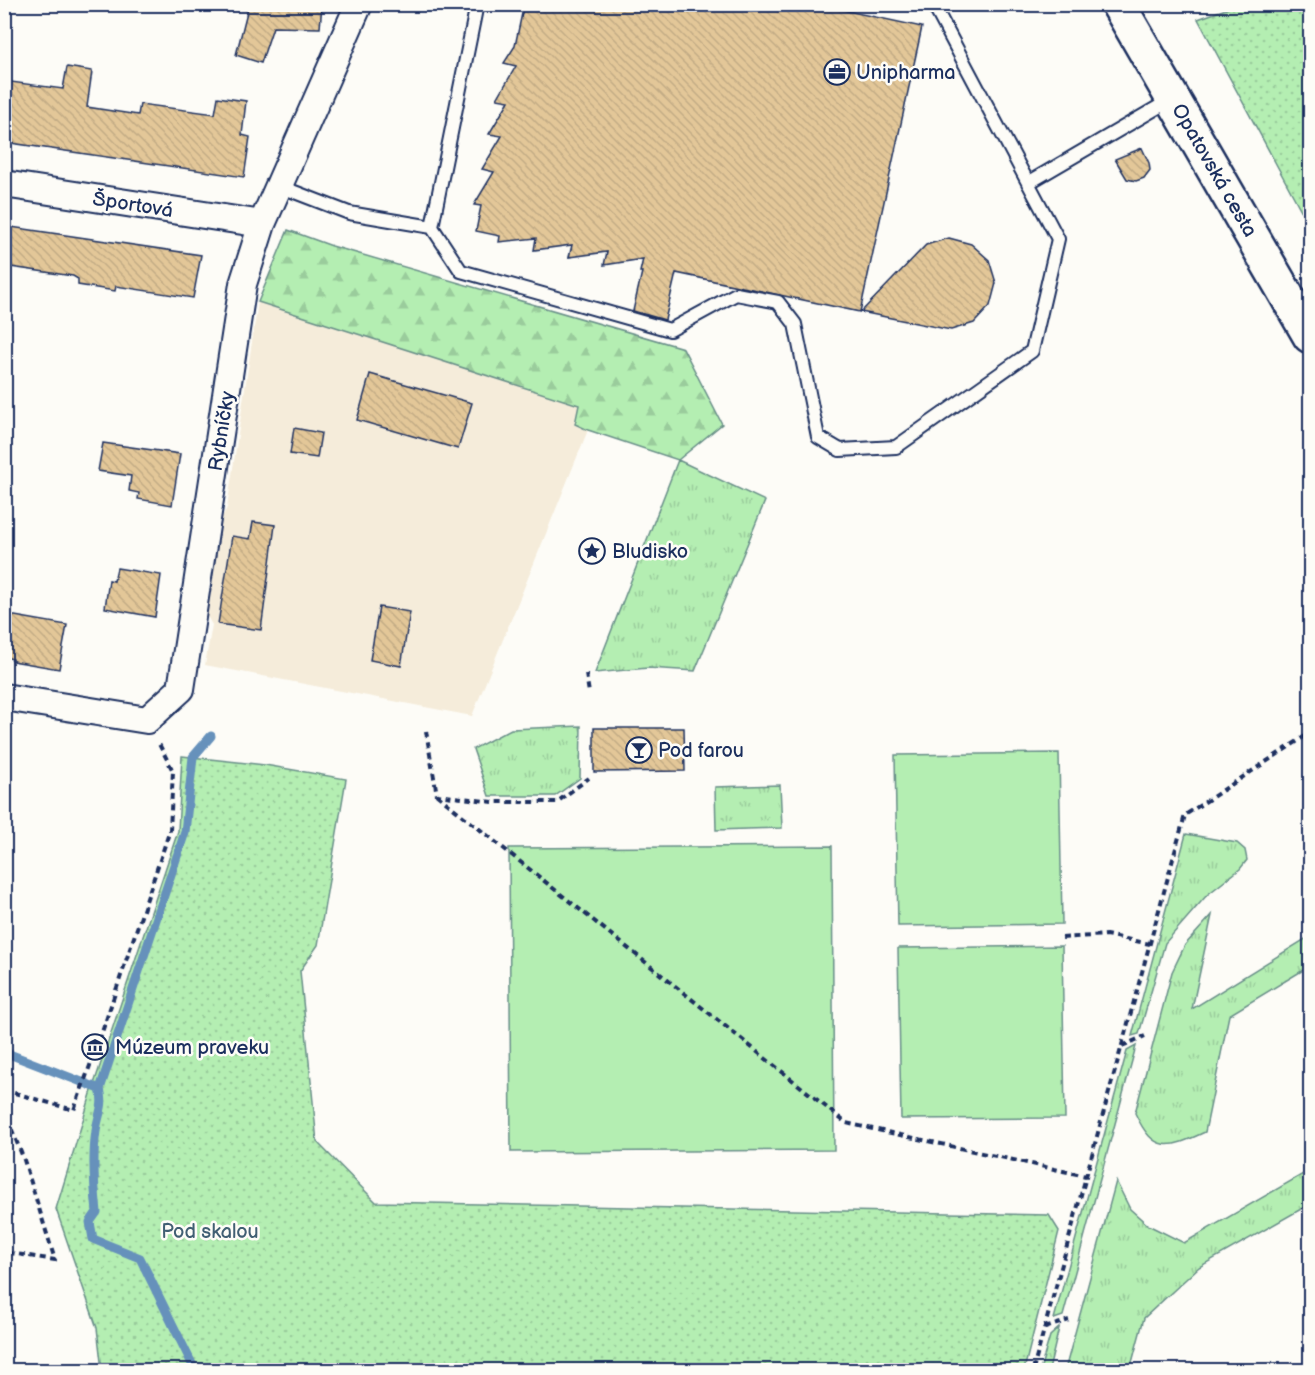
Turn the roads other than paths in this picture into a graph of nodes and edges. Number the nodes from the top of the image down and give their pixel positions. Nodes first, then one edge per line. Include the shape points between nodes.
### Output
1 (359, 4) edge
2 (477, 4) edge
3 (933, 4) edge
4 (1118, 4) edge
5 (1173, 99) junction
6 (1028, 183) junction
7 (4, 184) edge
8 (279, 186) junction
9 (262, 224) junction
10 (432, 227) junction
11 (1311, 336) edge
12 (4, 697) edge

1 - 8 street, Rybníčky
2 - 10 lane
3 - 6 lane
4 - 5 street, Opatovská cesta
5 - 6 lane
5 - 11 street, Opatovská cesta
6 - 10 lane via 1058,239 1032,351 897,447 840,450 818,437 795,324 778,302 736,294 670,330 461,271
7 - 9 street, Športová
8 - 9 street, Rybníčky
8 - 10 lane via 349,213
9 - 12 street, Rybníčky via 243,284 181,688 147,720

